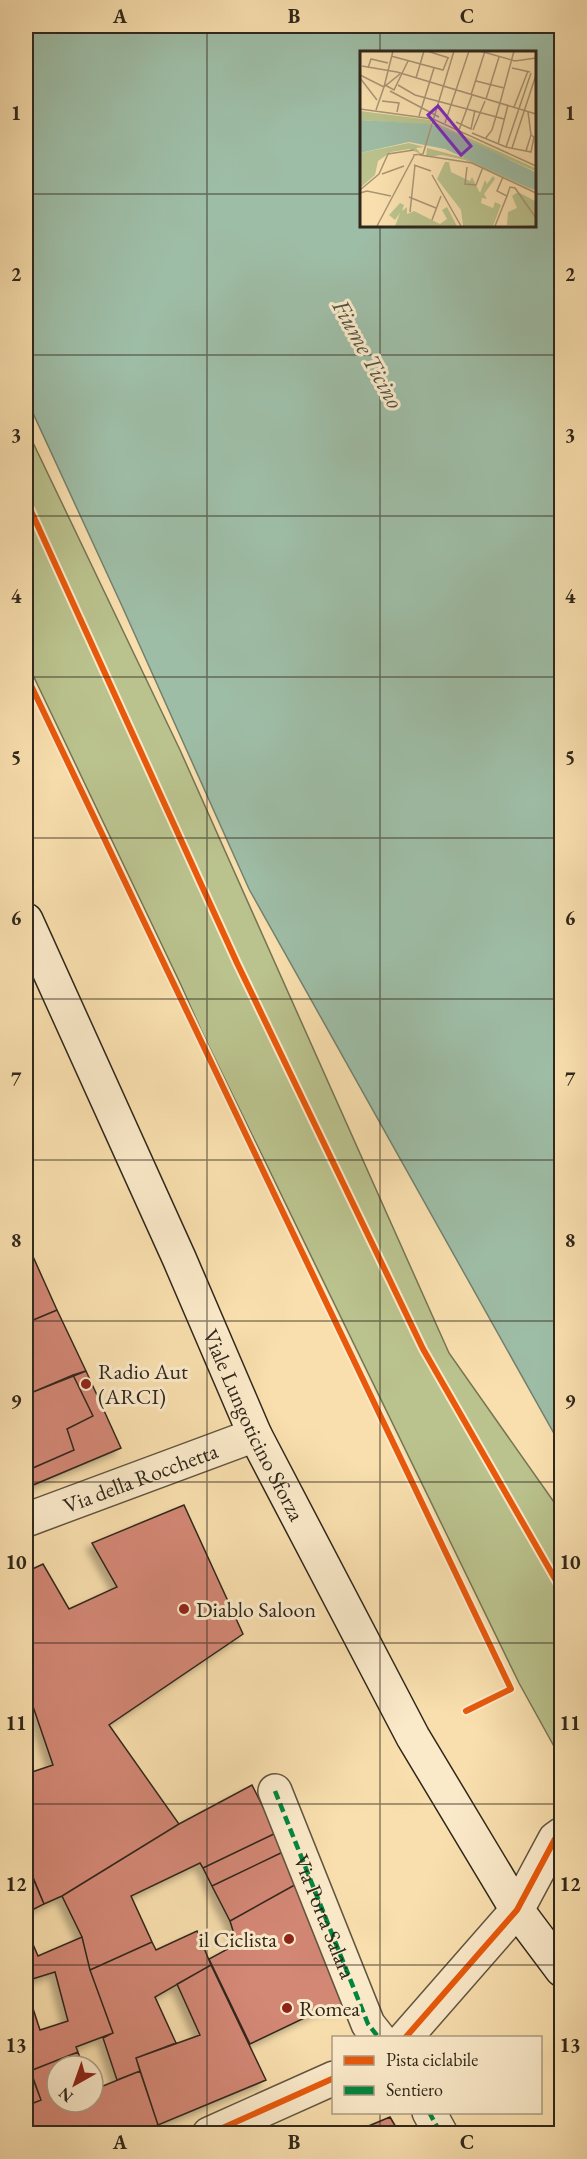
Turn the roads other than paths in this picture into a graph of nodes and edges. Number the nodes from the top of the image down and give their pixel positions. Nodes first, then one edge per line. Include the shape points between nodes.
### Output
1 (26, 920) edge
2 (255, 1435) junction
3 (26, 1520) edge
4 (275, 1791) dead end
5 (561, 1834) edge
6 (517, 1910) junction
7 (561, 1970) edge
8 (378, 2036) edge
9 (406, 2036) edge
10 (332, 2078) edge
11 (430, 2114) edge
12 (209, 2133) edge
13 (441, 2133) edge

1 - 2 main road, Viale Lungoticino Sforza
2 - 3 main road, Via della Rocchetta
2 - 6 main road, Viale Lungoticino Sforza via 413,1737
4 - 8 main road, Via Porta Salara via 368,2024
5 - 6 main road
6 - 7 main road, Viale Lungoticino Sforza
6 - 9 main road
10 - 12 main road
11 - 13 main road

